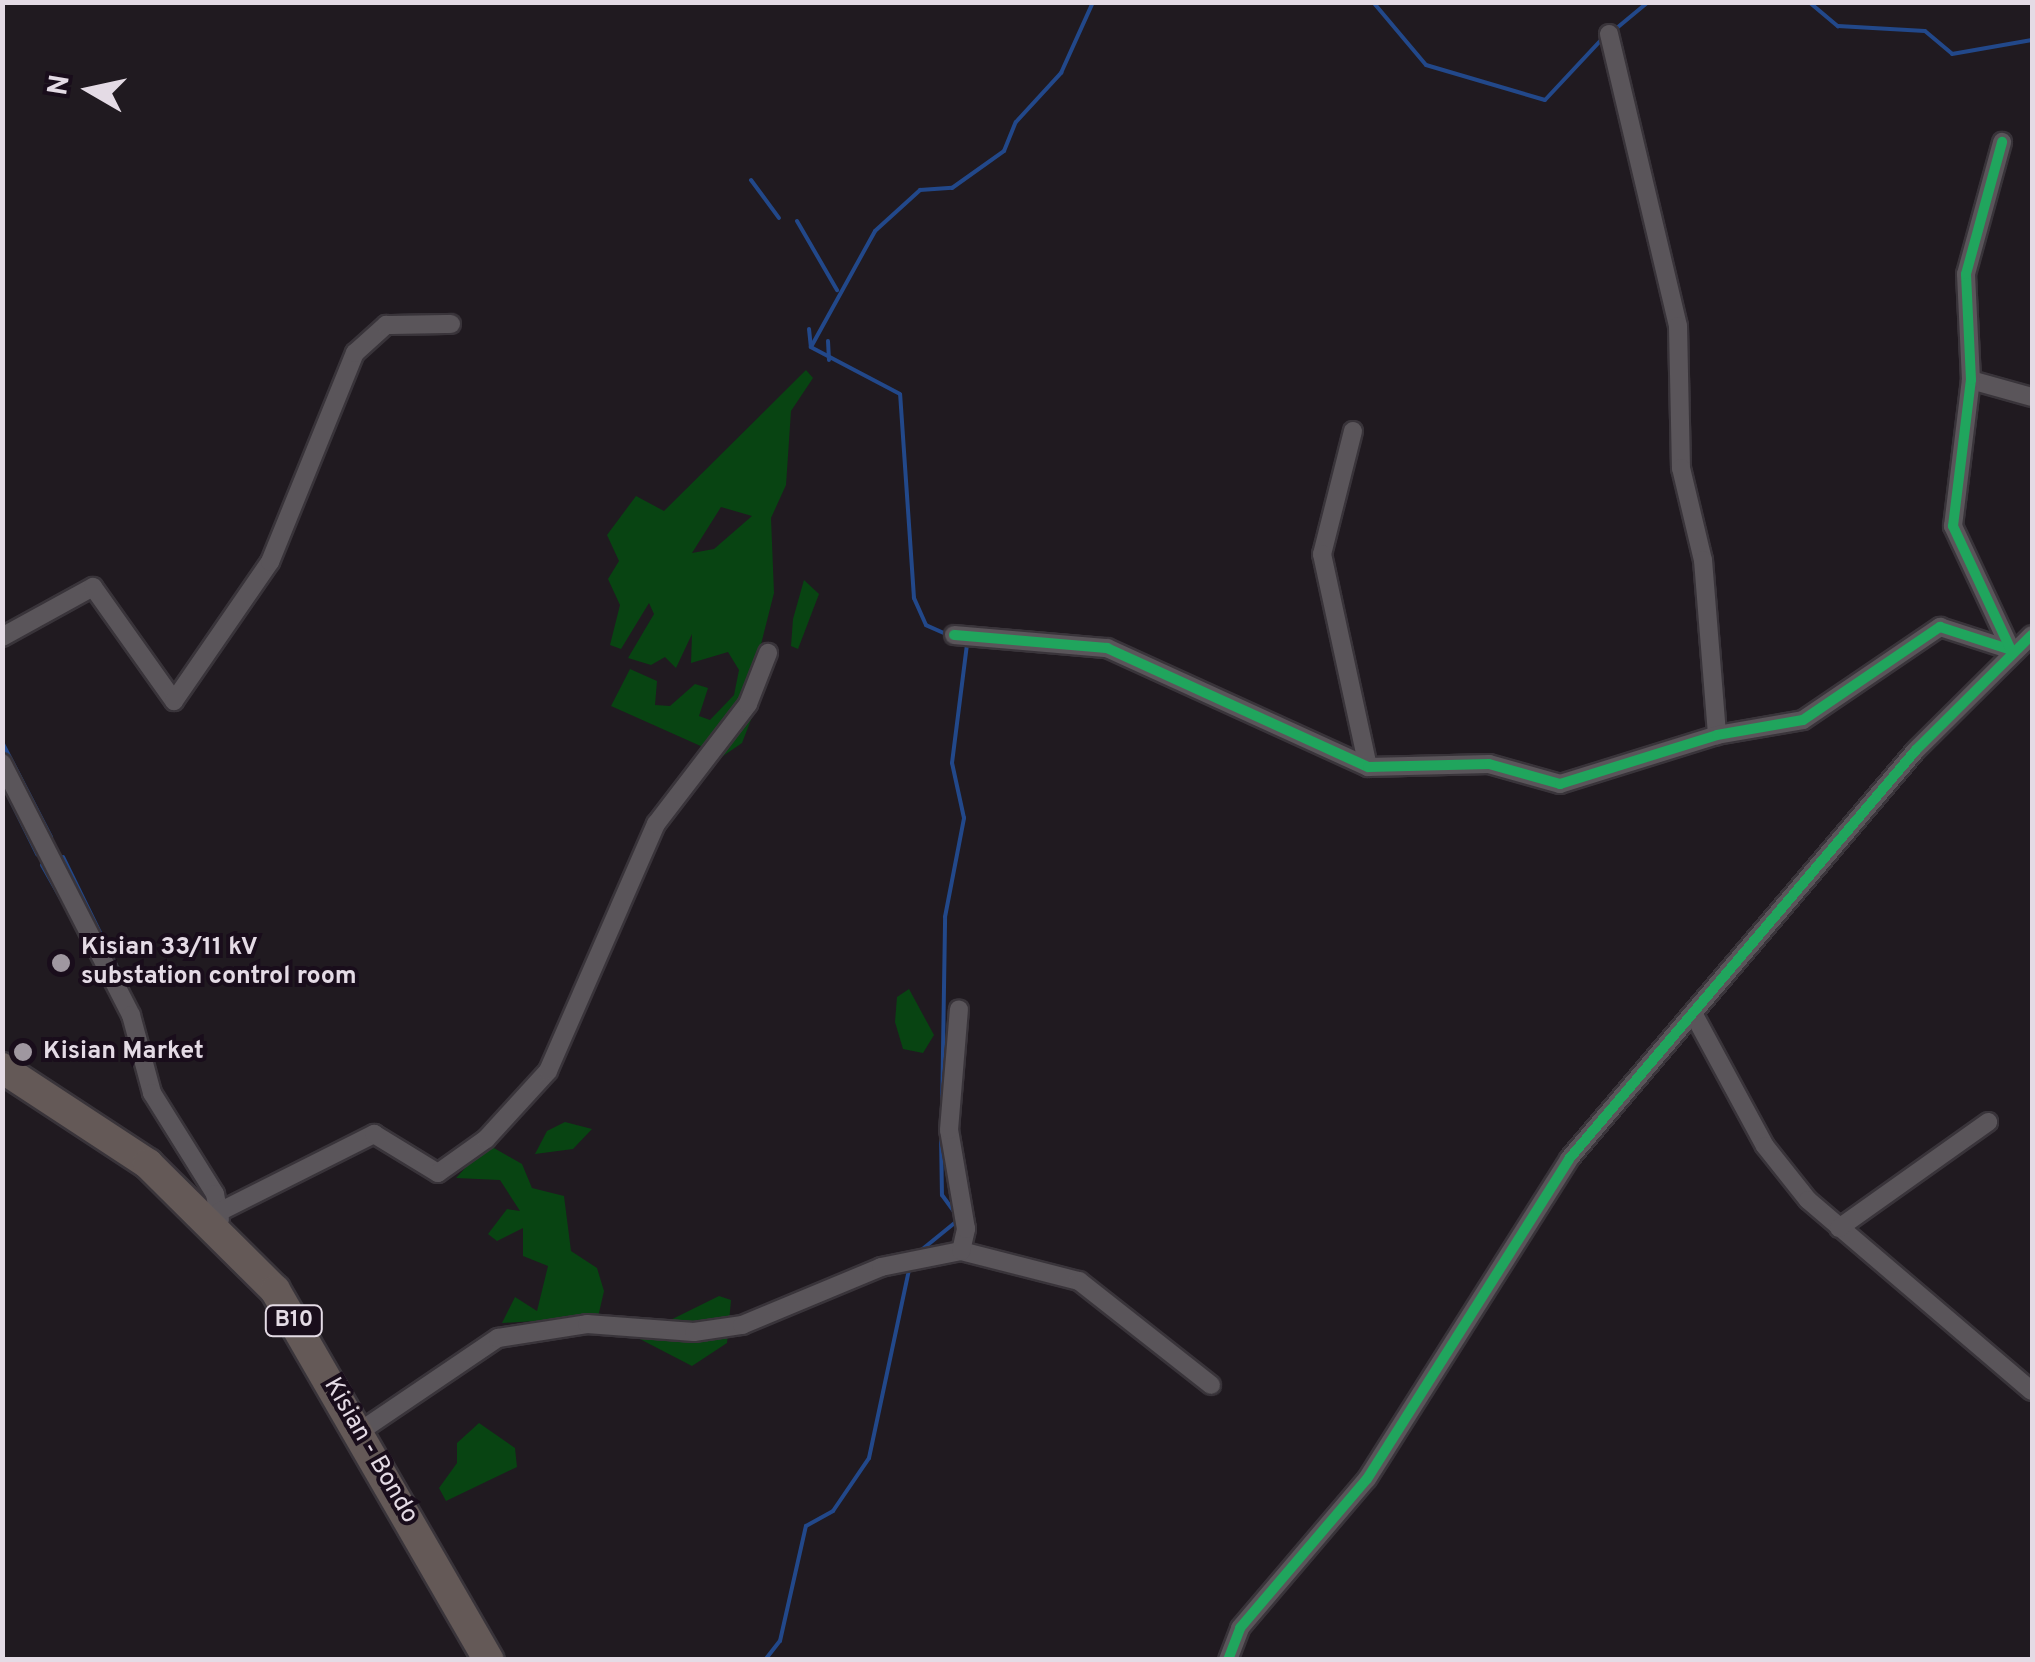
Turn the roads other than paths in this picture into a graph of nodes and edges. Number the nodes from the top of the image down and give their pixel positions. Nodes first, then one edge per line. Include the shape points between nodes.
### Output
1 (1609, 34) dead end
2 (2002, 142) dead end
3 (452, 324) dead end
4 (1971, 380) junction
5 (2032, 397) edge
6 (1353, 430) dead end
7 (954, 635) dead end
8 (2032, 635) edge
9 (2, 638) edge
10 (2011, 650) junction
11 (768, 653) dead end
12 (1718, 735) junction
13 (2, 764) edge
14 (1368, 767) junction
15 (960, 1010) dead end
16 (1693, 1012) junction
17 (2, 1068) edge
18 (1988, 1122) dead end
19 (221, 1221) junction
20 (1838, 1228) junction
21 (961, 1251) junction
22 (1211, 1385) dead end
23 (2032, 1391) edge
24 (359, 1432) junction
25 (481, 1655) edge
26 (1228, 1660) edge

1 - 12 street via 1678,326 1681,468 1702,560
2 - 4 street via 1966,274
3 - 9 street via 386,325 355,353 270,562 174,701 93,587
4 - 5 street
4 - 10 street via 1953,526
6 - 14 street via 1322,554
7 - 14 street via 1107,648
8 - 10 street
10 - 12 street via 1940,628 1802,720
10 - 16 street
11 - 19 street via 748,704 656,824 548,1071 486,1138 438,1173 374,1134
12 - 14 street via 1560,784 1488,764
13 - 19 street via 131,1016 152,1093
15 - 21 street via 949,1130 966,1229
16 - 20 street via 1765,1146
16 - 26 street via 1569,1158 1367,1479 1240,1628
17 - 19 highway, Kisian - Bondo / B10 via 96,1124
18 - 20 street
19 - 24 highway, Kisian - Bondo / B10 via 274,1290
20 - 23 street
21 - 22 street via 1079,1281
21 - 24 street via 882,1266 742,1325 694,1332 587,1324 498,1338
24 - 25 highway, Kisian - Bondo / B10

